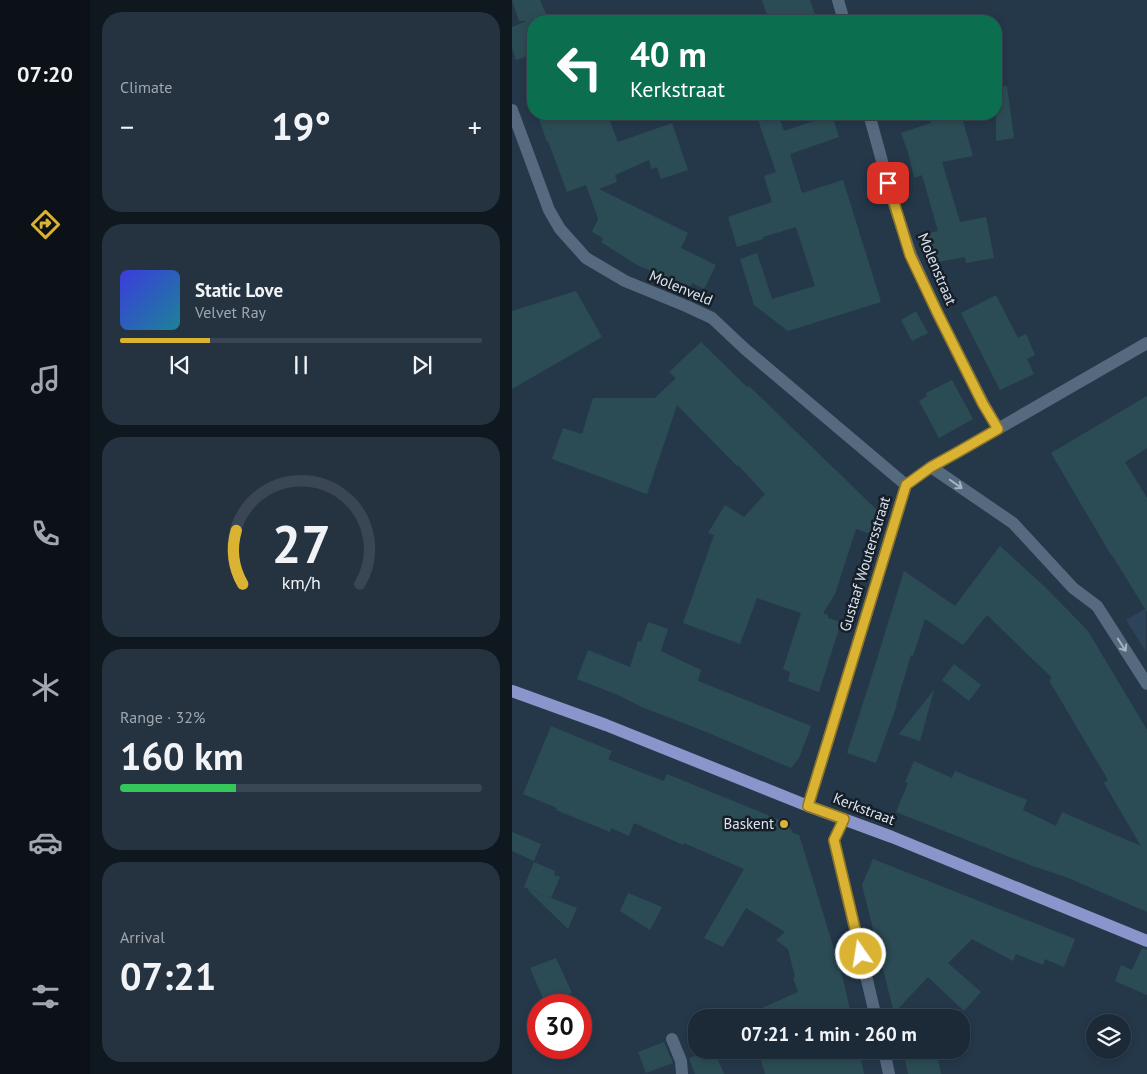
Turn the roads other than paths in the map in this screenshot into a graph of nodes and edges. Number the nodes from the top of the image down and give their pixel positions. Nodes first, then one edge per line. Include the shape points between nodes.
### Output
1 (838, 0) edge
2 (842, 15) edge
3 (512, 110) edge
4 (871, 120) edge
5 (1146, 343) edge
6 (998, 429) junction
7 (931, 467) junction
8 (906, 485) junction
9 (1146, 684) edge
10 (512, 691) edge
11 (808, 806) junction
12 (844, 819) junction
13 (1146, 941) edge
14 (874, 1009) edge
15 (672, 1039) dead end
16 (886, 1059) edge
17 (682, 1074) edge
18 (889, 1074) edge

1 - 2 street
3 - 8 street, Molenveld via 549,210 560,229 586,258 625,281 712,318
4 - 6 street, Molenstraat via 910,255
5 - 6 street, Gustaaf Woutersstraat
6 - 7 street, Gustaaf Woutersstraat
7 - 8 street, Gustaaf Woutersstraat
7 -> 9 street via 1013,523 1073,588 1097,606
8 - 11 street, Gustaaf Woutersstraat
10 - 11 main road, Kerkstraat
11 - 12 main road, Kerkstraat
12 - 13 main road, Kerkstraat
12 - 14 street via 834,840
15 - 17 street
16 - 18 street

